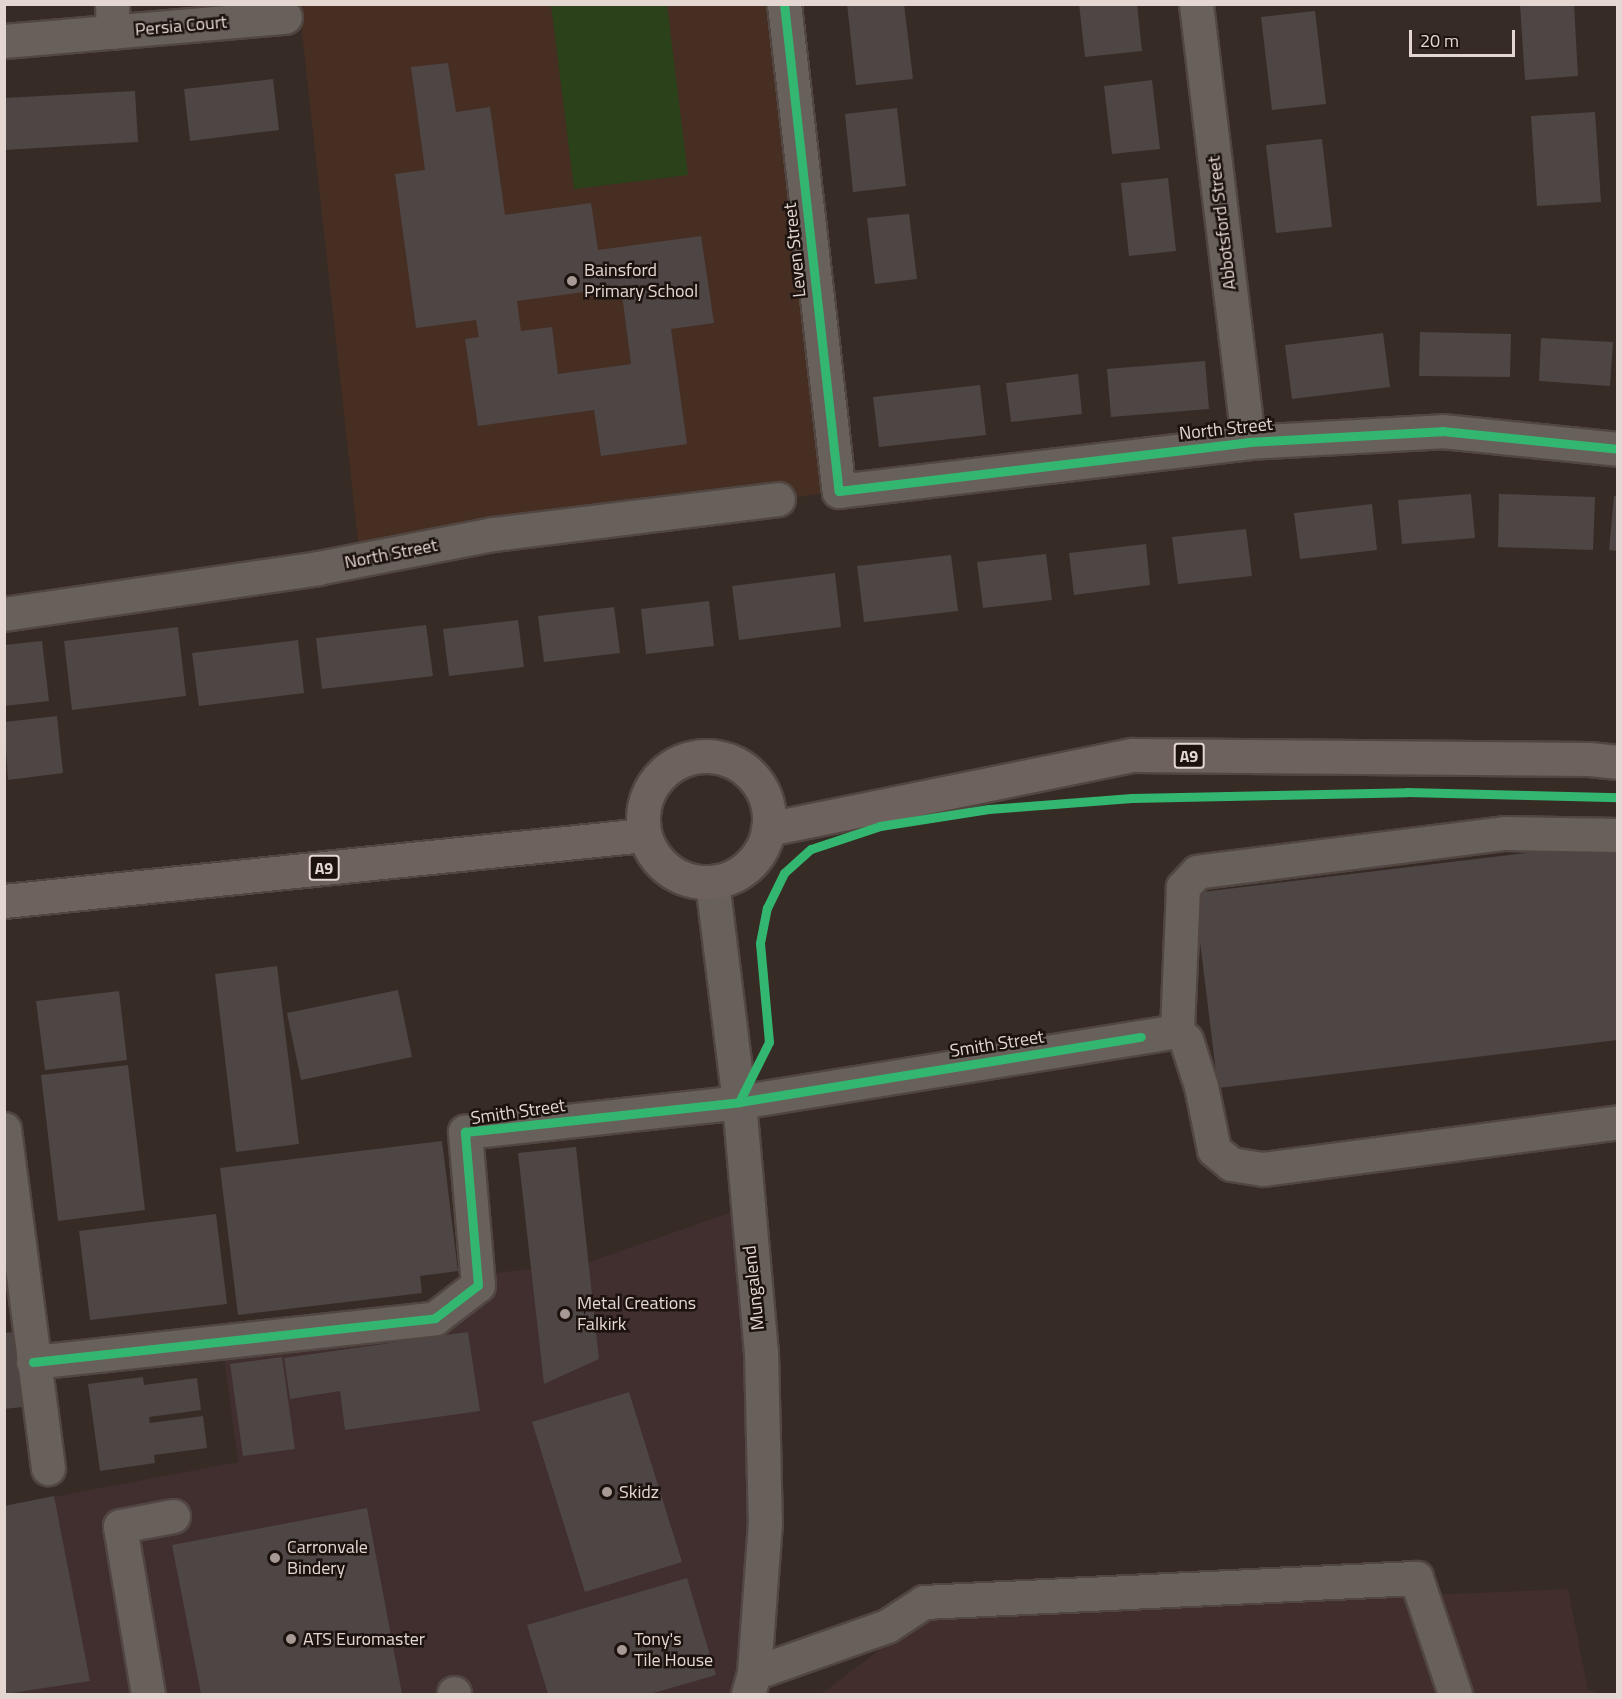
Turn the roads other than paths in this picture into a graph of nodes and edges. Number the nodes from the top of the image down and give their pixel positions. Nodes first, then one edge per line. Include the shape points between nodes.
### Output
1 (784, 4) edge
2 (1196, 4) edge
3 (285, 17) dead end
4 (113, 18) edge
5 (4, 41) edge
6 (1248, 441) junction
7 (1617, 449) edge
8 (839, 491) joint
9 (778, 500) dead end
10 (4, 614) edge
11 (1617, 762) edge
12 (768, 829) junction
13 (644, 835) junction
14 (1617, 835) edge
15 (712, 882) junction
16 (4, 901) edge
17 (1177, 1030) junction
18 (739, 1102) junction
19 (1617, 1122) edge
20 (4, 1129) edge
21 (14, 1279) edge
22 (33, 1362) junction
23 (48, 1468) dead end
24 (173, 1516) dead end
25 (751, 1684) edge
26 (148, 1695) edge
27 (1455, 1695) edge

1 - 8 street, Leven Street
2 - 6 street, Abbotsford Street
3 - 4 street, Persia Court
4 - 5 street, Persia Court
6 - 7 street, North Street via 1442,431
6 - 8 street, North Street
9 - 10 street, North Street via 493,534 318,568
11 - 12 main road, A9 via 1132,755
12 - 13 main road via 768,807 760,786 745,770 725,759 703,756 681,761 662,773 649,791 643,812
12 - 15 main road via 762,849 749,866 732,877
13 - 15 main road via 653,855 669,871 689,881
13 - 16 main road, A9
14 - 17 street via 1504,833 1197,872 1183,887
15 - 18 street, Mungalend
17 - 18 street, Smith Street
17 - 19 street via 1186,1040 1201,1086 1214,1150 1231,1164 1263,1169
18 - 22 street, Smith Street via 465,1132 478,1285 435,1318
18 - 25 street, Mungalend via 761,1352 765,1522
20 - 21 street
21 - 22 street
22 - 23 street
24 - 26 street via 120,1526
25 - 27 street via 887,1626 924,1602 1416,1578

